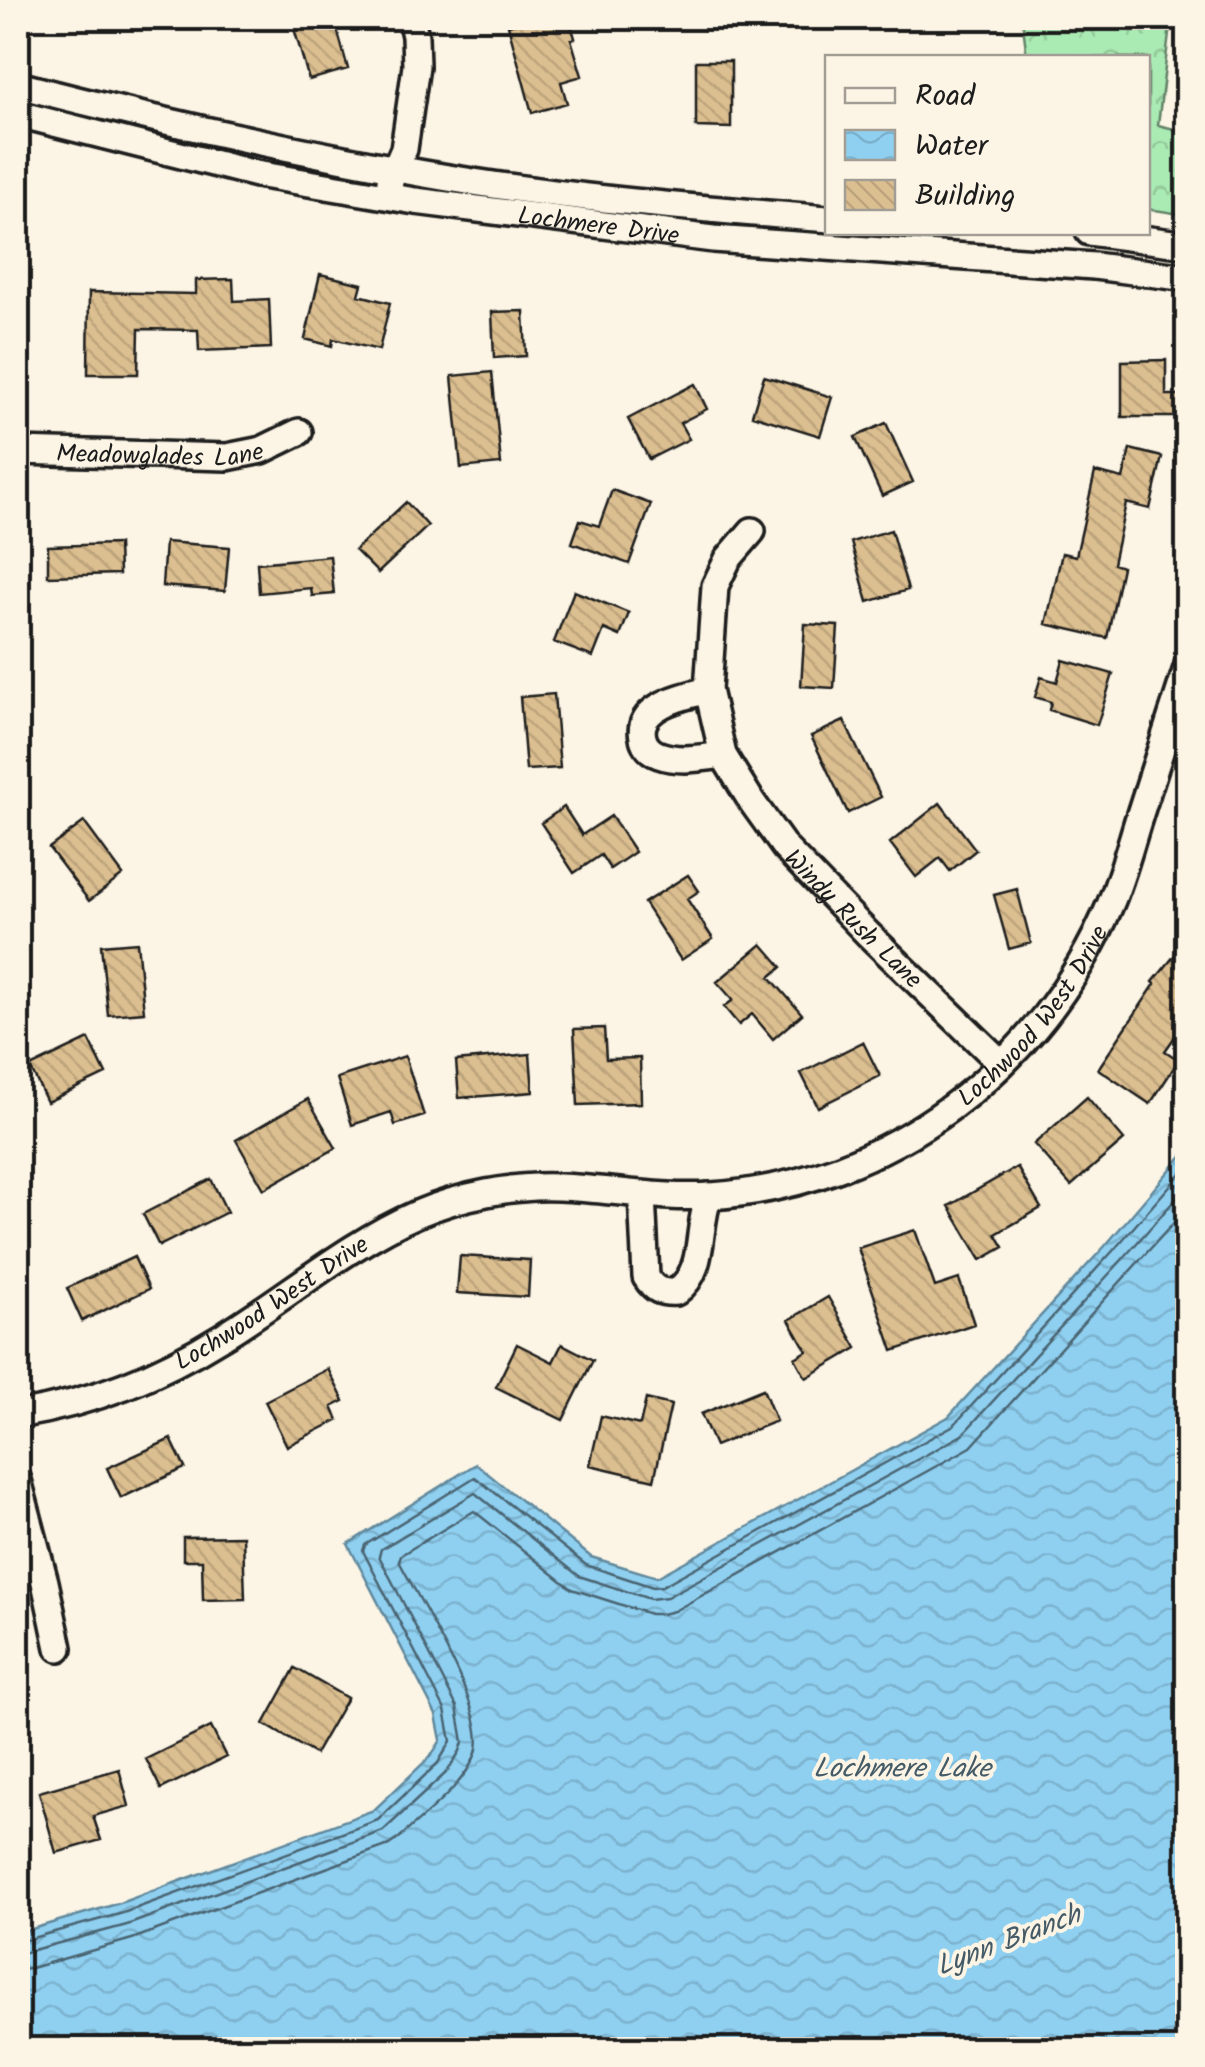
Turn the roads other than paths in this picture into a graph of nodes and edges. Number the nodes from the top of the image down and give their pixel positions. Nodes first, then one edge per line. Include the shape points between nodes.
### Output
1 (411, 18) edge
2 (18, 84) edge
3 (18, 114) edge
4 (394, 168) junction
5 (386, 195) junction
6 (825, 219) edge
7 (1112, 235) edge
8 (850, 241) edge
9 (1188, 245) edge
10 (1188, 278) edge
11 (299, 432) dead end
12 (18, 450) edge
13 (752, 530) dead end
14 (1187, 666) edge
15 (708, 690) junction
16 (723, 756) junction
17 (1002, 1063) junction
18 (642, 1195) junction
19 (709, 1196) junction
20 (18, 1415) edge
21 (18, 1480) edge
22 (60, 1648) dead end

1 - 4 street via 416,66 404,149
2 - 4 street, Lochmere Drive via 244,140
3 - 5 street, Lochmere Drive via 256,174
4 - 5 street
4 - 6 street, Lochmere Drive via 646,204
5 - 8 street, Lochmere Drive via 712,239
7 - 9 street
8 - 10 street, Lochmere Drive
11 - 12 street, Meadowglades Lane via 227,457
13 - 15 street, Windy Rush Lane via 715,586
14 - 17 street, Lochwood West Drive via 1110,905 1063,993
15 - 16 street, Windy Rush Lane
15 - 16 street via 659,707 643,724 642,736 664,757
16 - 17 street, Windy Rush Lane via 785,848
17 - 19 street, Lochwood West Drive via 938,1120 858,1162 788,1185
18 - 19 street, Lochwood West Drive
18 - 19 street via 646,1277 662,1292 676,1292 691,1279
18 - 20 street, Lochwood West Drive via 517,1189 417,1214 176,1364 122,1389
21 - 22 street

